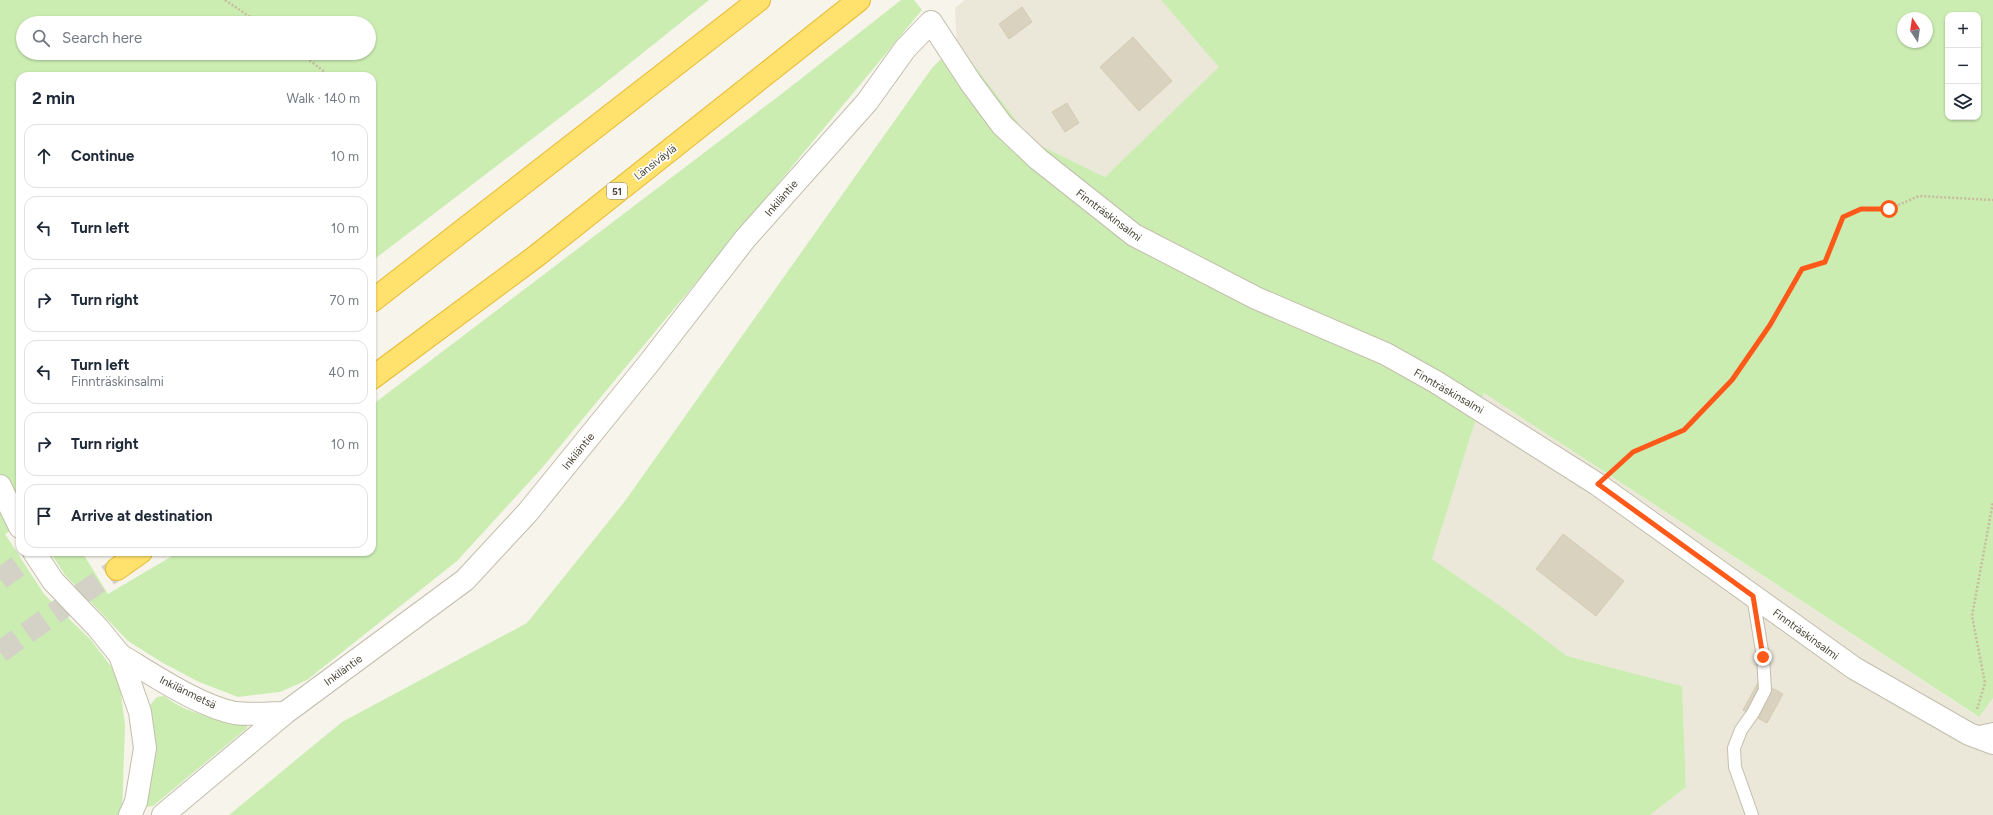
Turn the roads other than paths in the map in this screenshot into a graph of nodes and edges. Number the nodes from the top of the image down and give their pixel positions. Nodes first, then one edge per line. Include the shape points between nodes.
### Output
1 (759, 0) edge
2 (859, 0) edge
3 (931, 22) joint
4 (376, 298) edge
5 (376, 375) edge
6 (0, 486) edge
7 (16, 519) edge
8 (37, 556) edge
9 (135, 556) edge
10 (117, 570) tunnel mouth
11 (1753, 596) junction
12 (120, 655) junction
13 (285, 713) junction
14 (1993, 729) edge
15 (1969, 734) junction
16 (1993, 743) edge
17 (130, 815) edge
18 (162, 815) edge
19 (1752, 815) edge

1 - 4 highway
2 - 5 highway, Länsiväylä / 51 via 535,257
3 - 11 street, Finnträskinsalmi via 1002,125 1038,160 1134,235 1256,298 1386,354 1489,414 1598,484
3 - 13 street, Inkiläntie via 905,49 867,102 745,239 649,363 528,512 464,580
6 - 7 street
8 - 12 street, Inkilänmetsä via 53,581
9 - 10 highway
11 - 15 street, Finnträskinsalmi via 1854,668
11 - 19 lane via 1763,657 1764,690 1741,730 1734,748 1735,767
12 - 13 street, Inkilänmetsä via 201,700 235,712
12 - 17 street, Inkilänmetsä via 140,712 145,748 136,802
13 - 18 street, Inkiläntie
14 - 15 lane
15 - 16 street, Finnträskinsalmi

